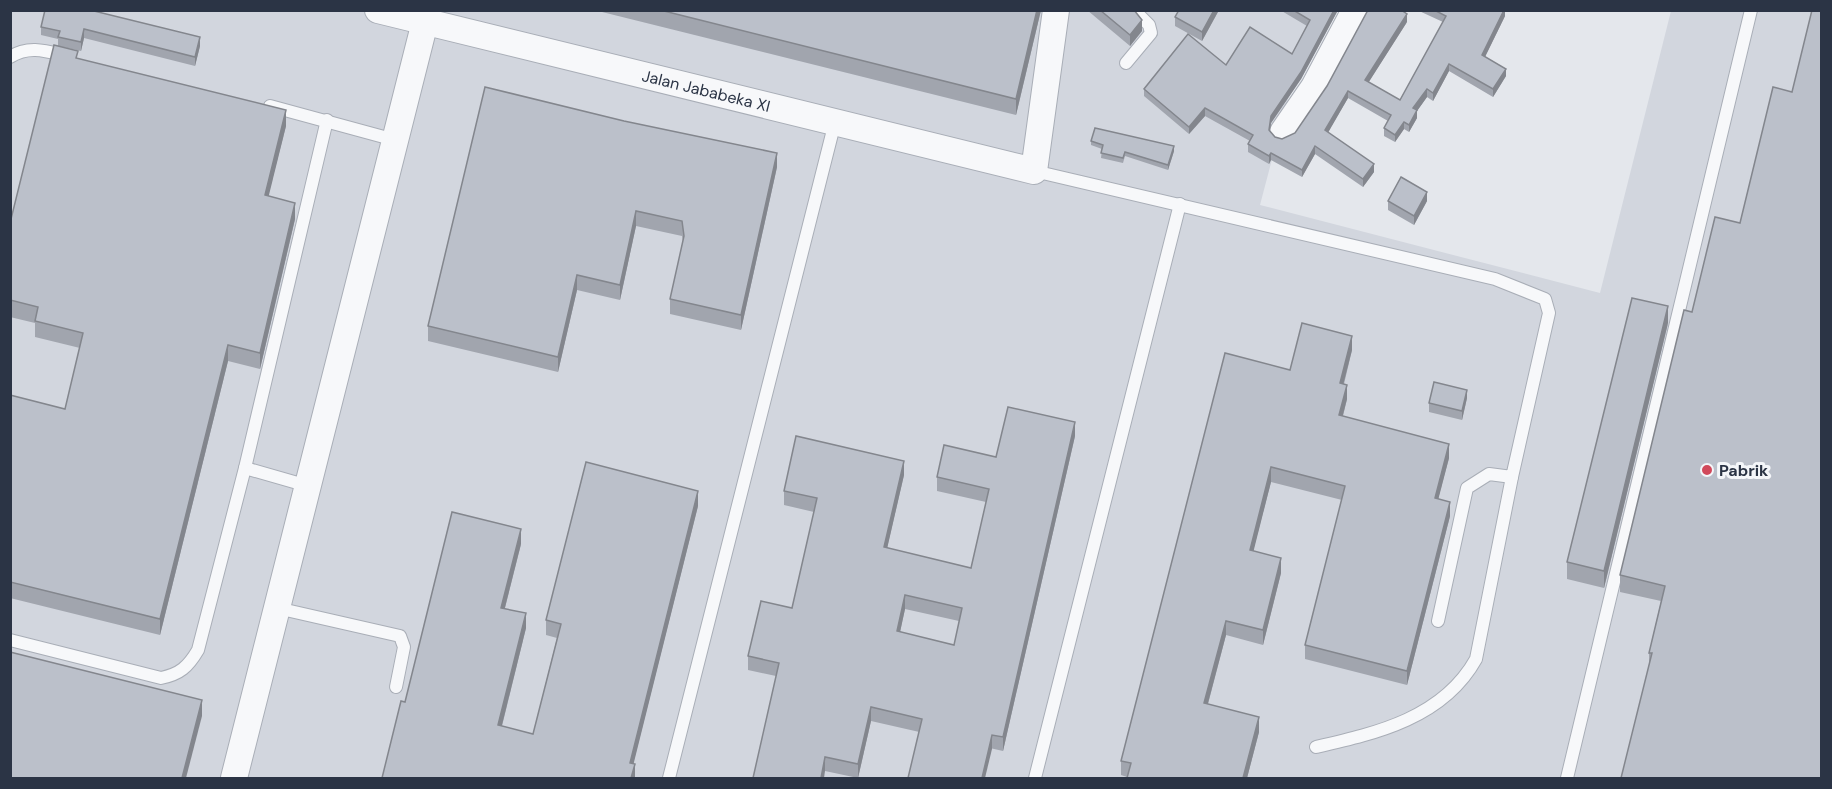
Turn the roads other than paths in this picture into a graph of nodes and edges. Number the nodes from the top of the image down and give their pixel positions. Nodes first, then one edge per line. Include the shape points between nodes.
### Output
1 (378, 10) edge
2 (1056, 10) edge
3 (1134, 10) edge
4 (1355, 10) edge
5 (1751, 10) edge
6 (427, 16) edge
7 (10, 57) edge
8 (84, 60) edge
9 (1126, 63) dead end
10 (257, 103) edge
11 (327, 120) junction
12 (835, 122) junction
13 (1283, 132) dead end
14 (395, 140) junction
15 (1034, 171) junction
16 (1180, 204) junction
17 (245, 468) junction
18 (1512, 477) junction
19 (308, 486) junction
20 (278, 608) junction
21 (1438, 621) dead end
22 (10, 640) edge
23 (396, 687) dead end
24 (1316, 747) dead end
25 (234, 778) edge
26 (669, 778) edge
27 (1035, 778) edge
28 (1567, 778) edge

1 - 6 street, Jalan Jababeka XI
2 - 15 street
3 - 9 lane via 1149,25 1151,33
4 - 13 street via 1314,87
5 - 28 lane
6 - 12 street, Jalan Jababeka XI
6 - 14 street
7 - 8 lane via 20,51 38,49
10 - 11 lane
11 - 14 lane
11 - 17 lane
12 - 15 street, Jalan Jababeka XI
12 - 26 lane
14 - 19 street
15 - 16 lane
16 - 18 lane via 1495,279 1545,299 1549,313
16 - 27 lane
17 - 19 lane
17 - 22 lane via 198,650 177,675 161,678
18 - 21 lane via 1489,474 1467,488
18 - 24 lane via 1476,659 1467,674 1443,698 1403,723 1375,734
19 - 20 street
20 - 23 lane via 400,636 404,647
20 - 25 street

